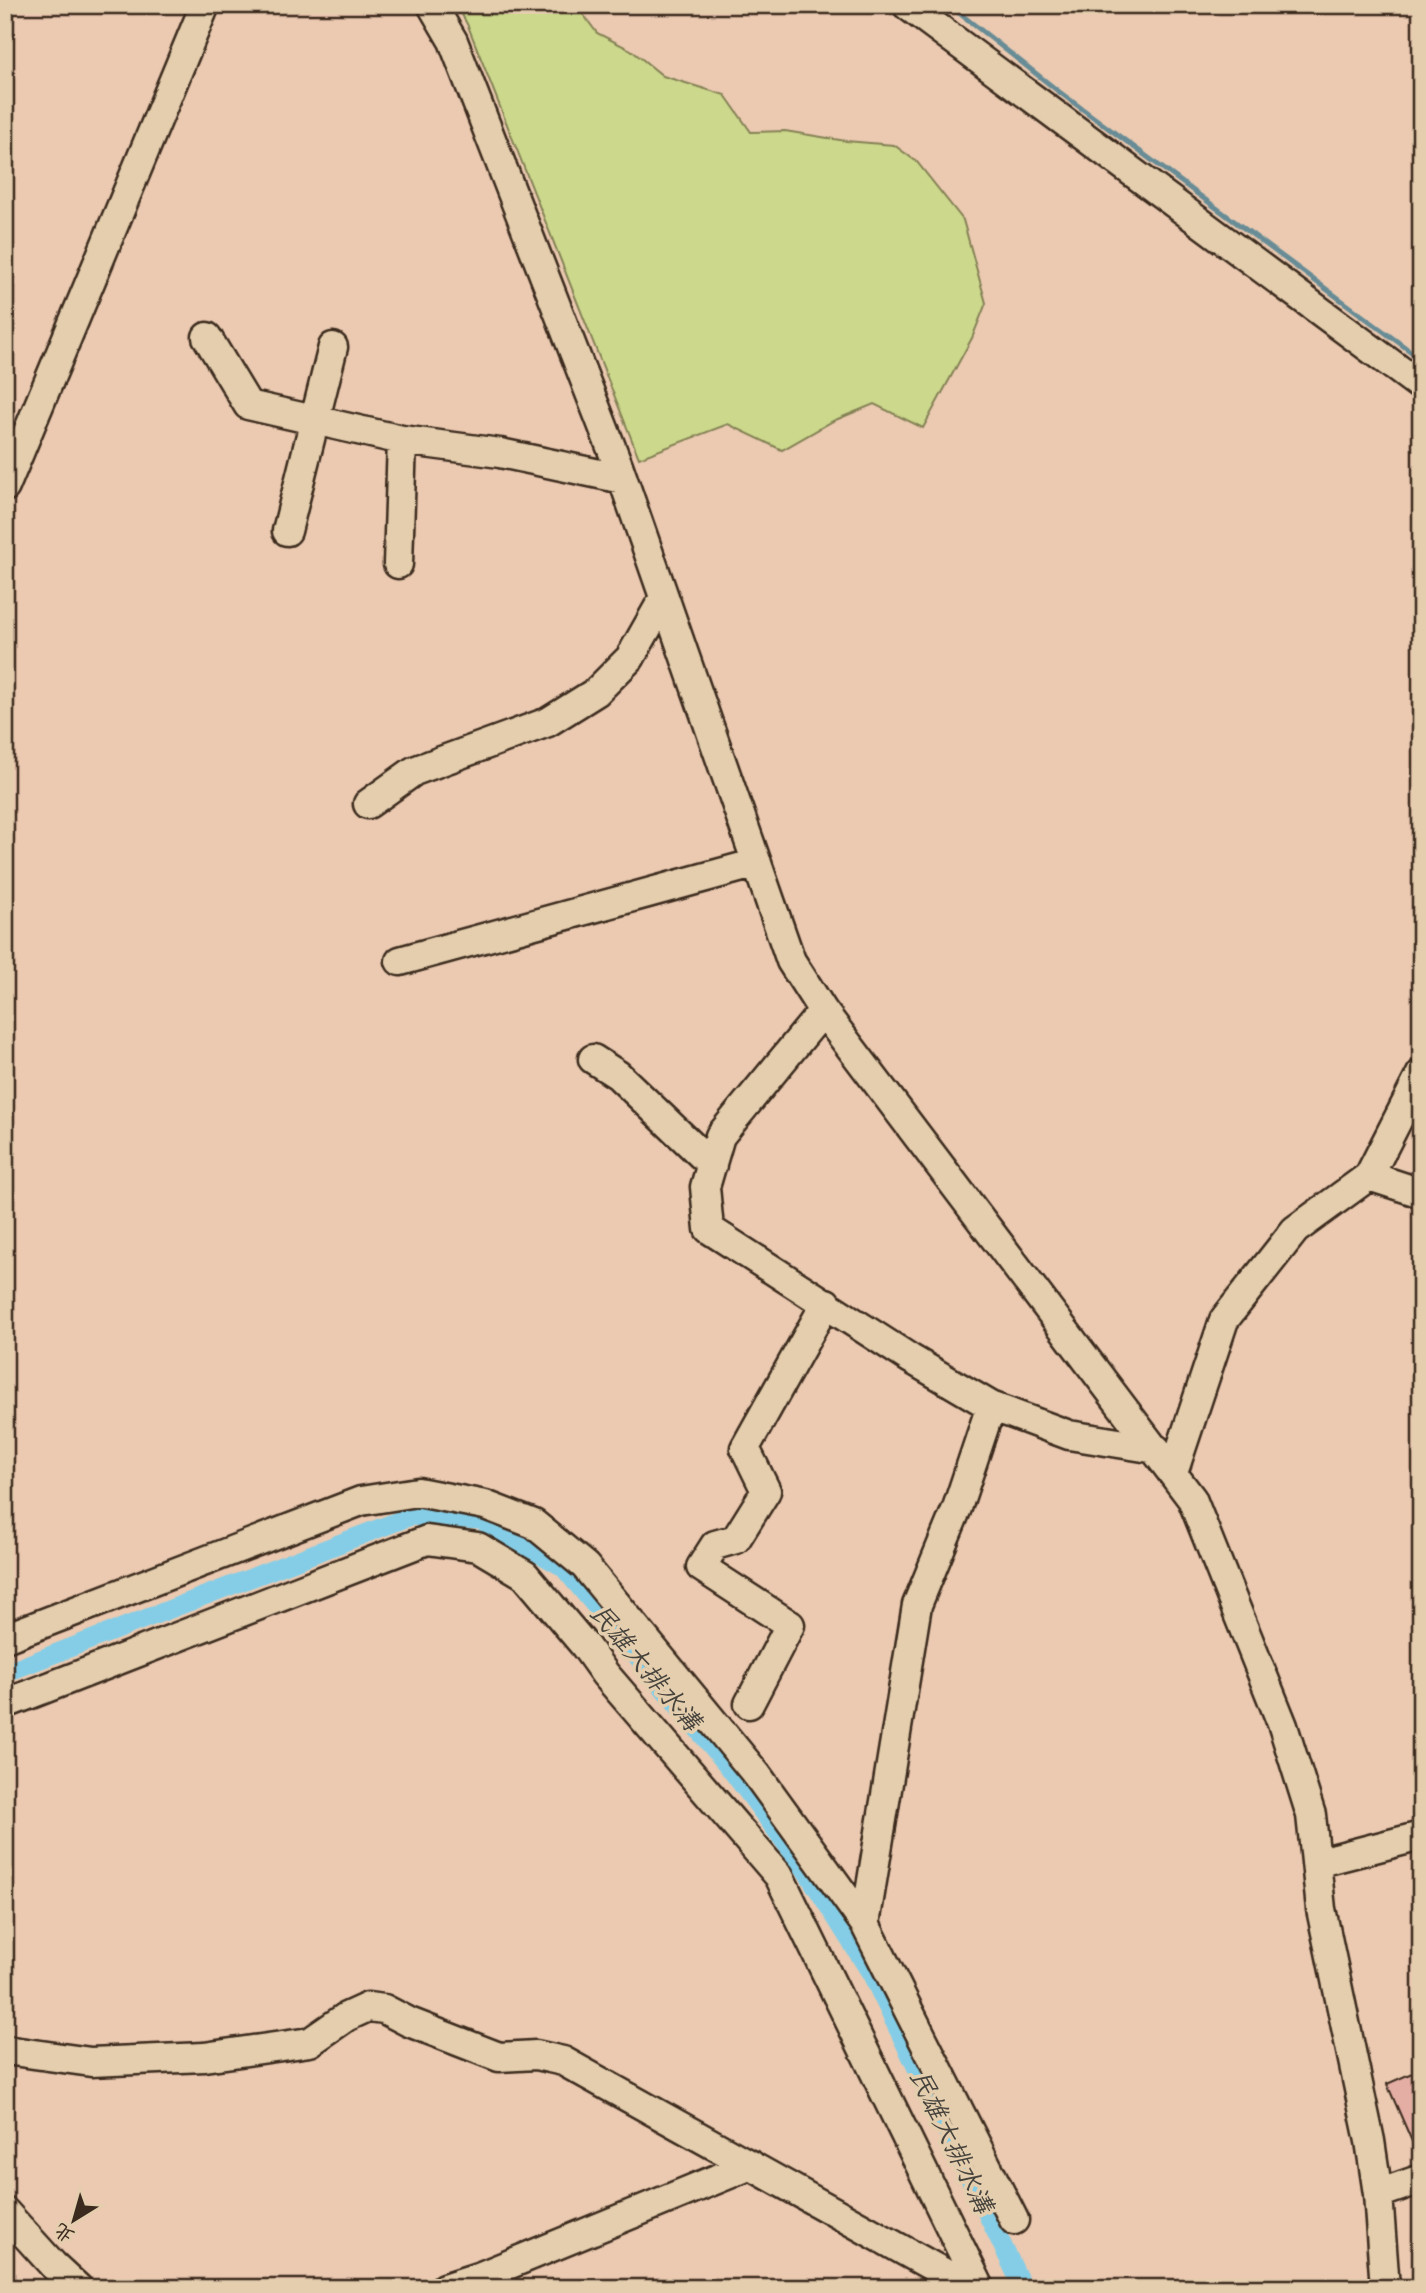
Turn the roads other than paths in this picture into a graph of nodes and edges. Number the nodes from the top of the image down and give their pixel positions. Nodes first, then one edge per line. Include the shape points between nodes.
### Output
1 (205, 5) edge
2 (432, 5) edge
3 (907, 5) edge
4 (207, 337) dead end
5 (333, 347) dead end
6 (1421, 386) edge
7 (314, 420) junction
8 (401, 440) junction
9 (623, 479) junction
10 (5, 487) edge
11 (287, 531) dead end
12 (398, 564) dead end
13 (664, 598) junction
14 (368, 804) dead end
15 (757, 863) junction
16 (400, 961) dead end
17 (823, 1011) junction
18 (593, 1059) dead end
19 (1421, 1074) edge
20 (712, 1165) junction
21 (1369, 1176) junction
22 (1421, 1192) edge
23 (826, 1303) junction
24 (991, 1406) junction
25 (1156, 1449) junction
26 (1173, 1473) junction
27 (5, 1638) edge
28 (749, 1703) dead end
29 (5, 1704) edge
30 (1421, 1836) edge
31 (1316, 1863) junction
32 (865, 1924) junction
33 (5, 2050) edge
34 (751, 2165) junction
35 (1421, 2179) edge
36 (1378, 2194) junction
37 (5, 2213) edge
38 (1014, 2220) dead end
39 (485, 2282) edge
40 (78, 2288) edge
41 (444, 2288) edge
42 (971, 2288) edge
43 (980, 2288) edge
44 (1385, 2288) edge

1 - 10 street
2 - 9 street via 453,41
3 - 6 street
4 - 7 street via 248,405
5 - 7 street
7 - 8 street
7 - 11 street
8 - 9 street via 500,453
8 - 12 street
9 - 13 street
13 - 14 street via 630,657 596,692 548,722 414,771
13 - 15 street
15 - 16 street
15 - 17 street via 791,961
17 - 20 street via 720,1136
17 - 25 street
18 - 20 street via 618,1075
19 - 21 street
20 - 23 street via 705,1187 709,1229
21 - 22 street
21 - 26 street via 1295,1230 1224,1320
23 - 24 street
23 - 28 street via 745,1448 766,1491 736,1539 715,1545 701,1567 790,1625
24 - 25 street via 1069,1435
24 - 32 street via 957,1508 917,1605
25 - 26 street
26 - 31 street via 1192,1499 1283,1726 1311,1815
27 - 32 street via 361,1501 418,1492 485,1505 534,1524 585,1566 757,1775
29 - 43 street via 428,1540 478,1547 525,1575 779,1876
30 - 31 street
31 - 36 street via 1321,1909
32 - 38 street
33 - 34 street via 90,2062 204,2057 310,2042 368,2007 499,2057 536,2055 563,2061
34 - 39 street
34 - 42 street
35 - 36 street
36 - 44 street
37 - 40 street
39 - 41 street

